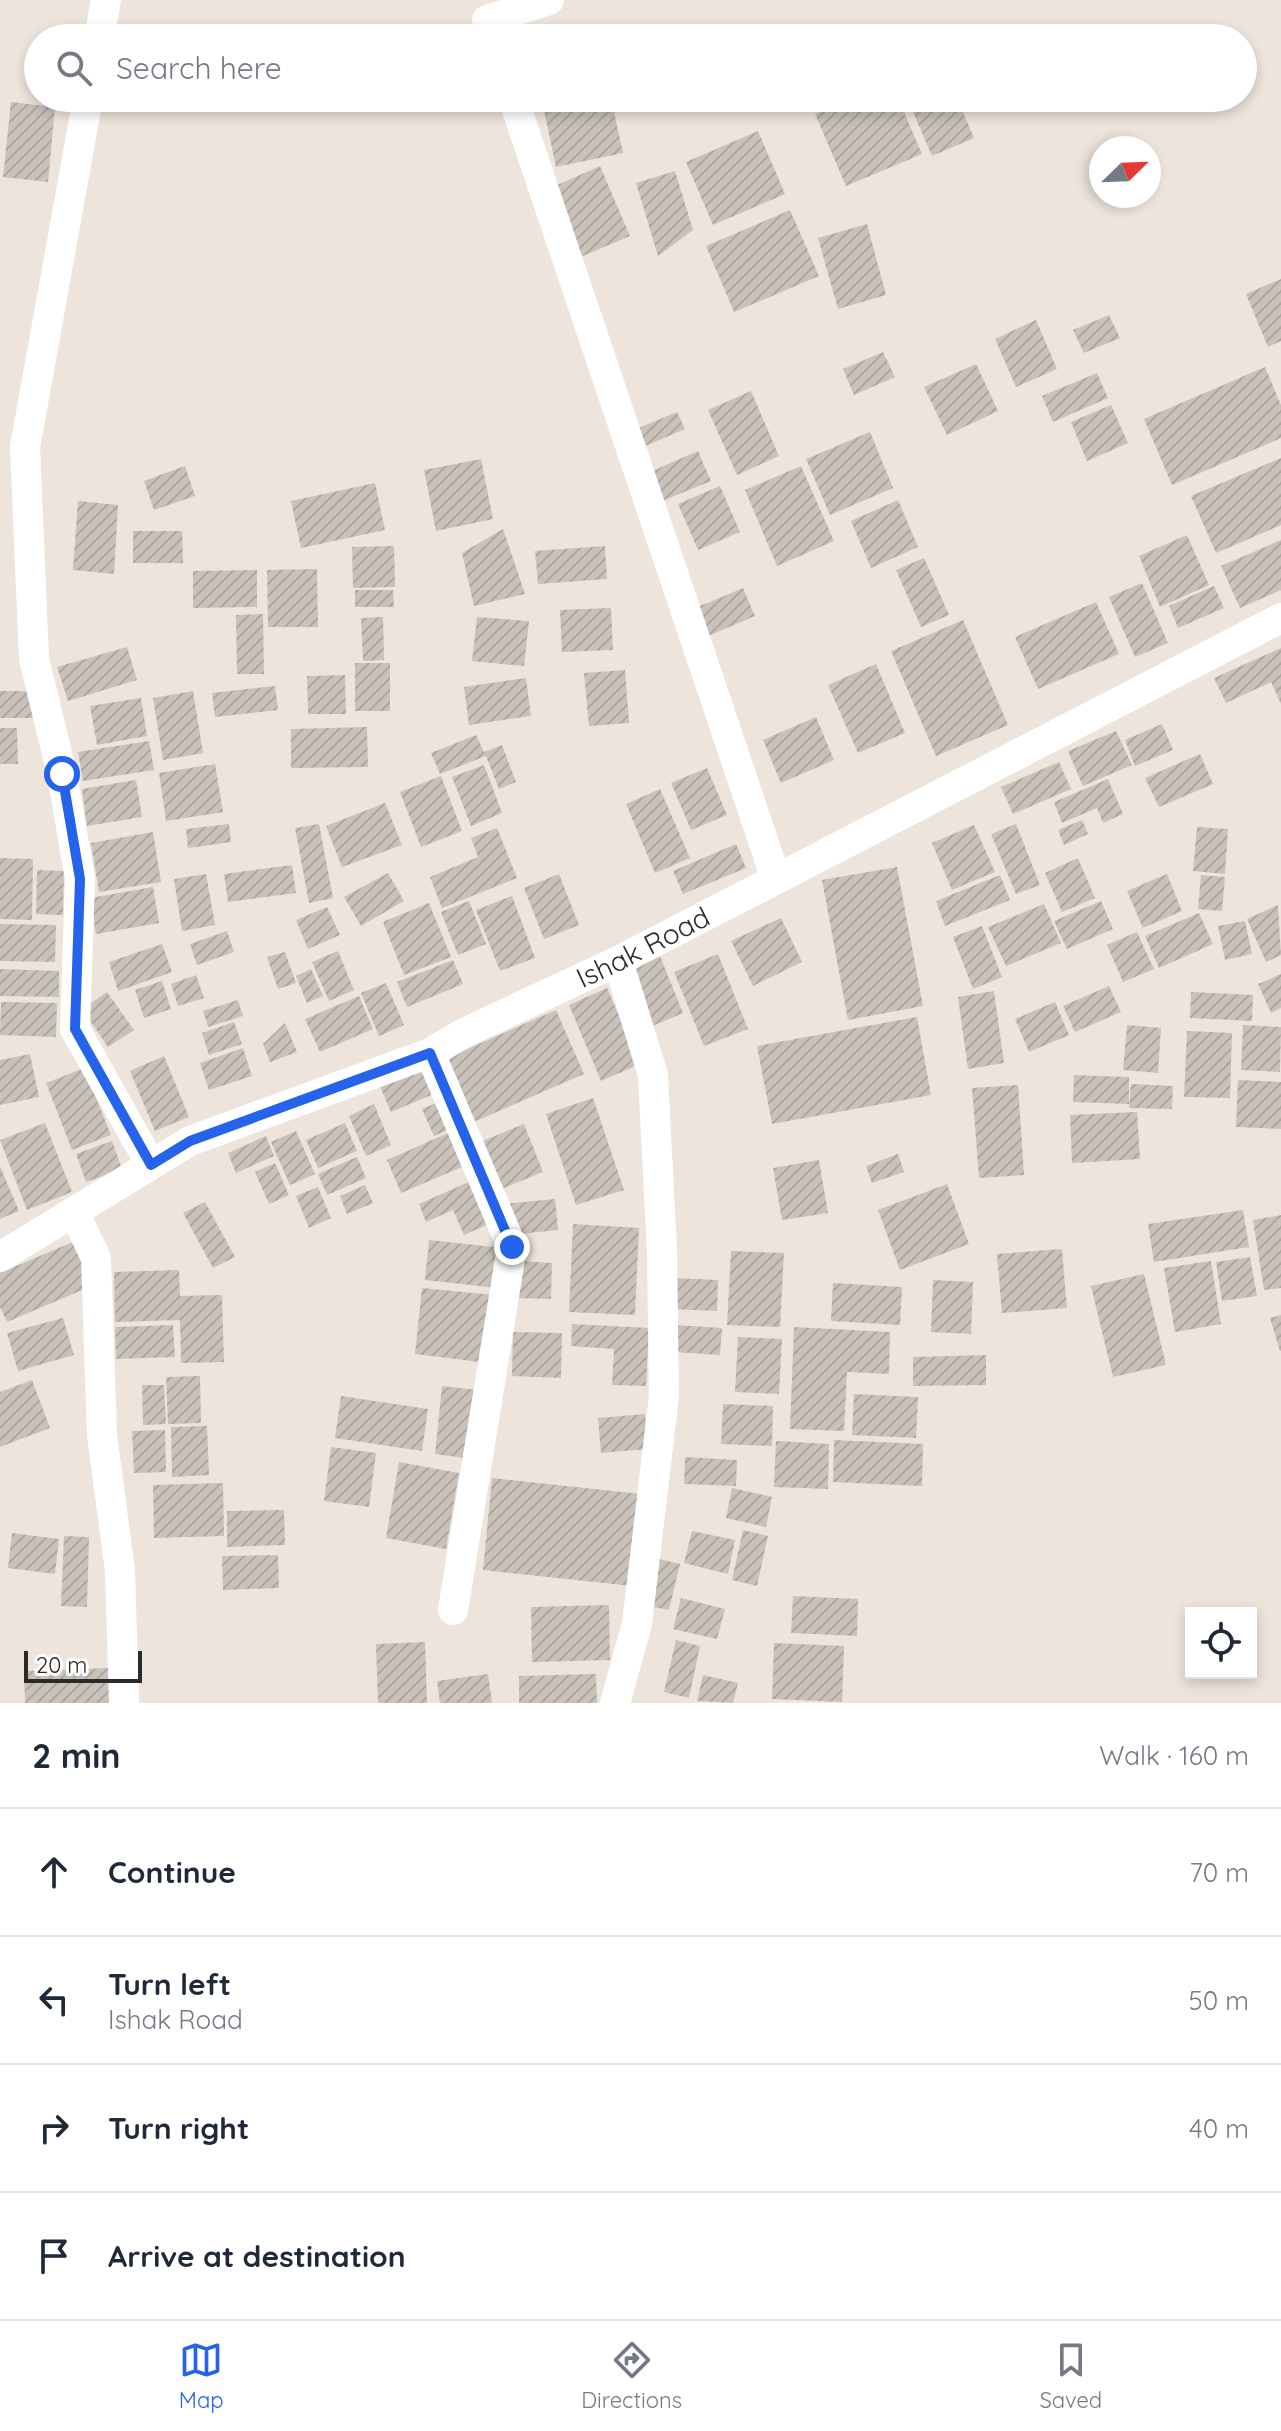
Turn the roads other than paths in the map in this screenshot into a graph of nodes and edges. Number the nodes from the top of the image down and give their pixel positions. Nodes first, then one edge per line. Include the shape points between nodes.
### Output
1 (106, 0) edge
2 (549, 0) edge
3 (102, 24) edge
4 (488, 24) edge
5 (85, 112) edge
6 (518, 112) edge
7 (1281, 618) edge
8 (776, 879) junction
9 (618, 961) junction
10 (430, 1053) junction
11 (151, 1165) junction
12 (74, 1212) junction
13 (0, 1257) edge
14 (453, 1610) dead end
15 (124, 1703) edge
16 (615, 1703) edge

1 - 3 street
2 - 4 street via 487,20
5 - 11 street via 25,447 34,659 80,879 75,1029
6 - 8 street
7 - 8 street, Ishak Road
8 - 9 street, Ishak Road
9 - 10 street, Ishak Road
9 - 16 street via 653,1075 664,1396 637,1624
10 - 11 street, Ishak Road via 190,1141
10 - 14 street via 512,1247
11 - 12 street, Ishak Road
12 - 13 street, Ishak Road
12 - 15 street via 96,1258 102,1435 120,1571

